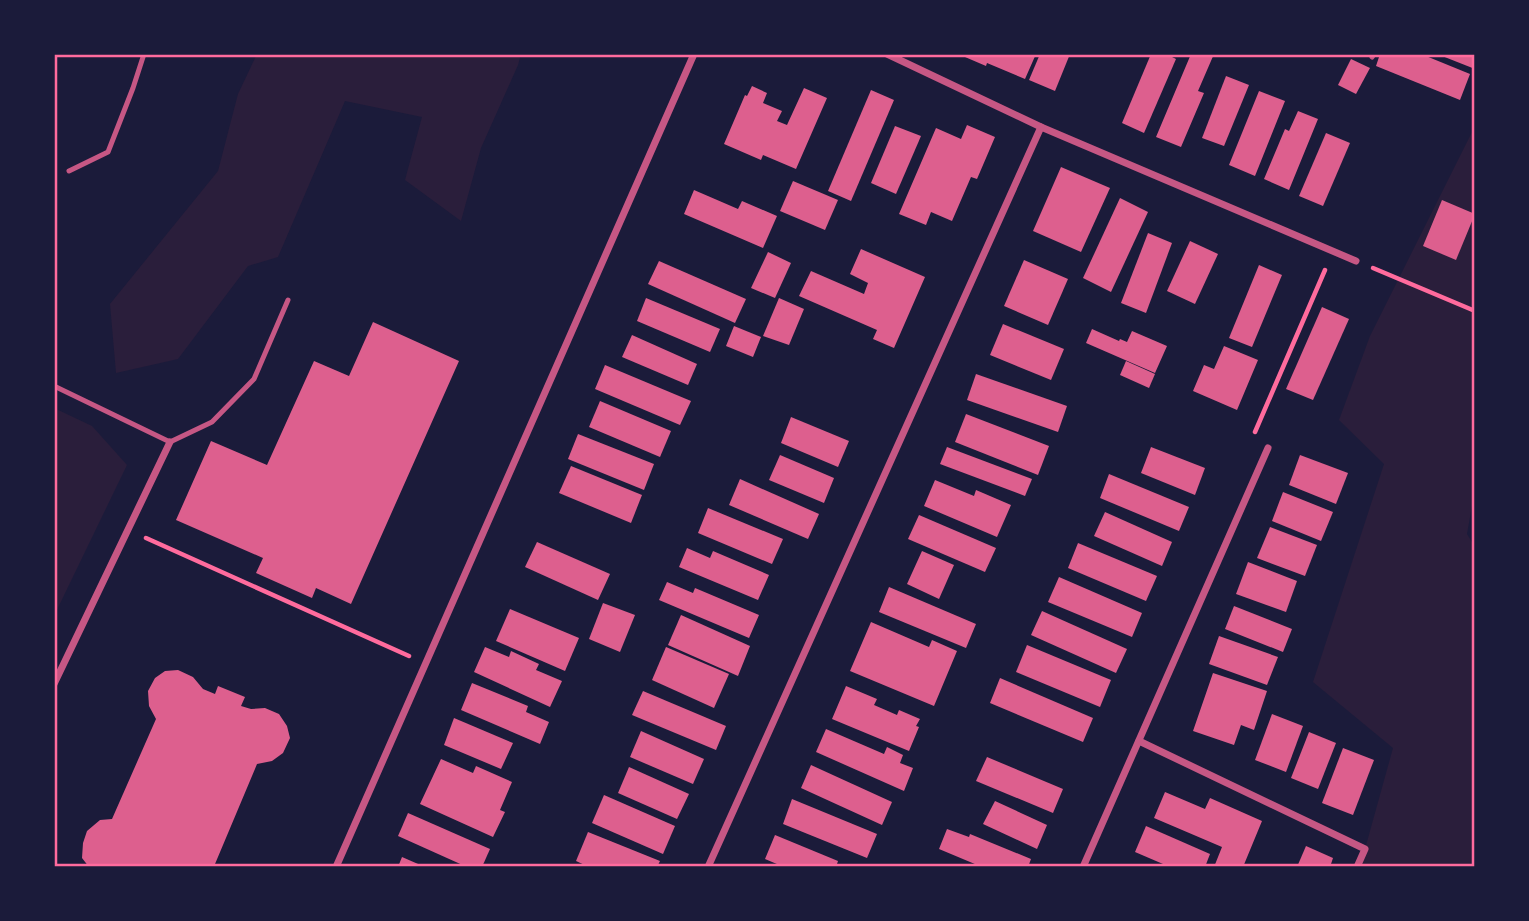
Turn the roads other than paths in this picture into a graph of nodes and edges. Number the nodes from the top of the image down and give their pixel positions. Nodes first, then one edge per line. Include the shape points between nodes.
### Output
1 (144, 54) edge
2 (694, 54) edge
3 (887, 54) edge
4 (1041, 127) junction
5 (69, 171) dead end
6 (1356, 261) road end
7 (288, 300) dead end
8 (54, 386) edge
9 (170, 442) junction
10 (1268, 448) road end
11 (54, 684) edge
12 (1139, 741) junction
13 (336, 867) edge
14 (708, 867) edge
15 (1083, 867) edge
16 (1357, 867) edge

1 - 5 lane via 108,152
2 - 13 street
3 - 4 street
4 - 6 street
4 - 14 street
7 - 9 lane via 254,379 212,422
8 - 9 lane
9 - 11 street
10 - 12 street
12 - 15 street
12 - 16 street via 1365,849

